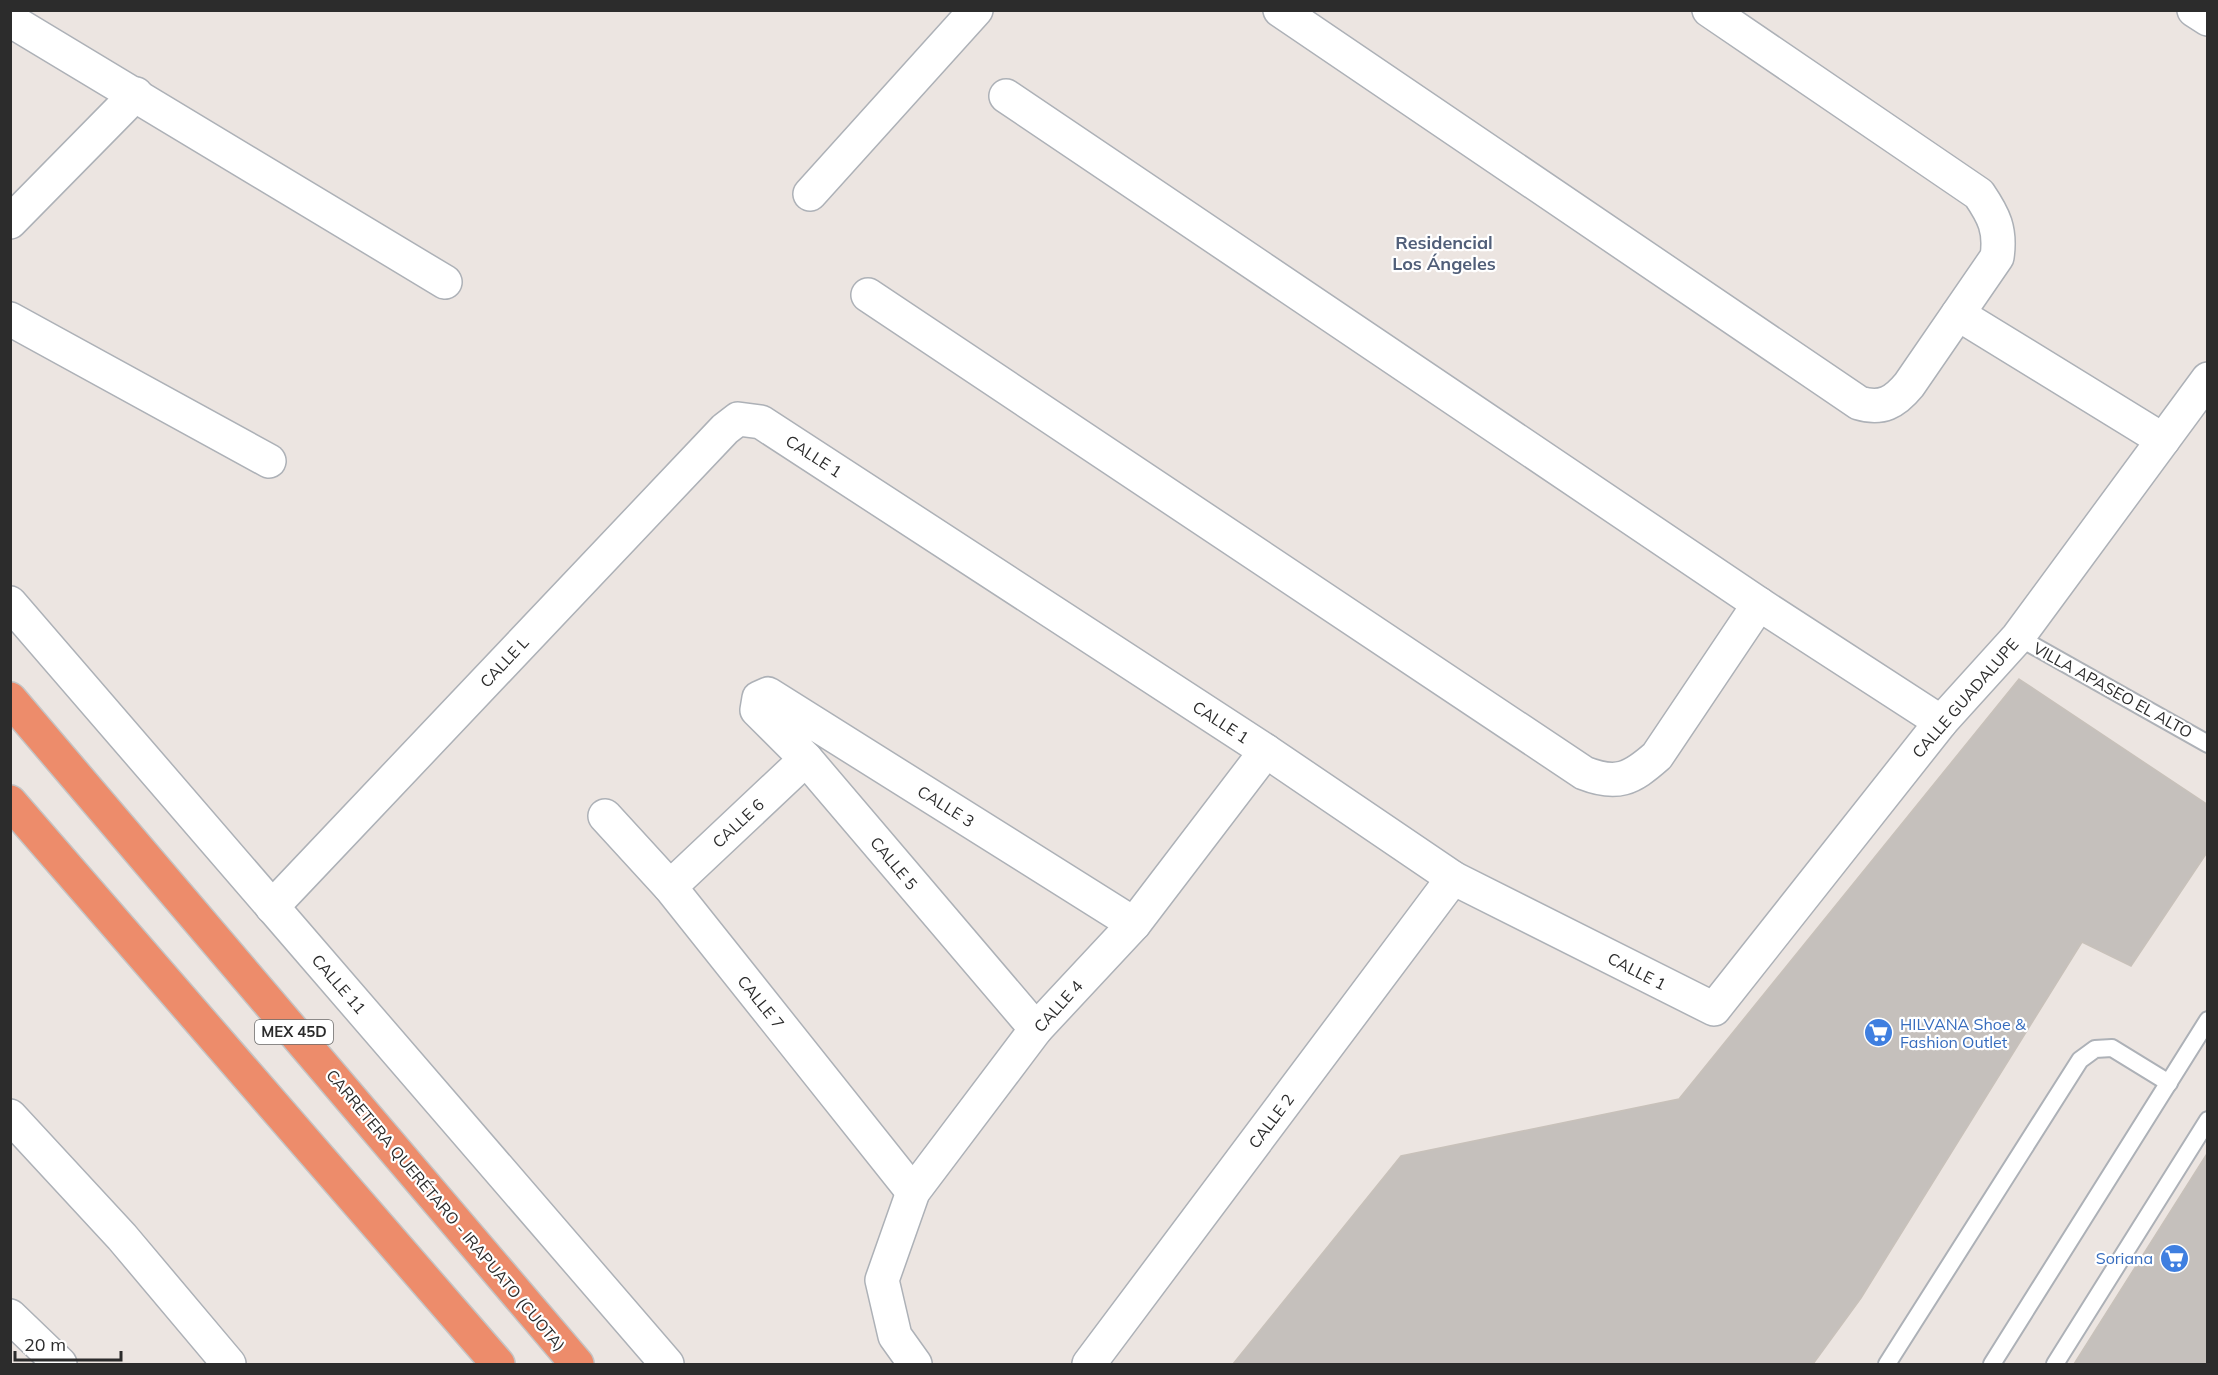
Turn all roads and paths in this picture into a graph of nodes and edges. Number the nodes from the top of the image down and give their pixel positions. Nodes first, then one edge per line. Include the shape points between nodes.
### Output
1 (976, 10) edge
2 (1280, 10) edge
3 (1709, 10) edge
4 (2194, 10) edge
5 (2208, 19) edge
6 (10, 20) edge
7 (136, 94) junction
8 (1006, 96) dead end
9 (810, 194) dead end
10 (10, 222) edge
11 (445, 282) dead end
12 (868, 295) dead end
13 (1958, 314) junction
14 (10, 319) edge
15 (2208, 379) edge
16 (738, 420) joint
17 (2163, 440) junction
18 (269, 461) dead end
19 (10, 603) edge
20 (1759, 604) junction
21 (2018, 637) junction
22 (759, 698) joint
23 (10, 699) edge
24 (1941, 722) junction
25 (2208, 744) edge
26 (1266, 752) junction
27 (806, 759) junction
28 (10, 802) edge
29 (605, 816) dead end
30 (1453, 878) junction
31 (670, 887) junction
32 (272, 907) junction
33 (1134, 924) junction
34 (1714, 1010) joint
35 (2208, 1020) edge
36 (1036, 1029) junction
37 (2169, 1083) junction
38 (2208, 1120) edge
39 (13, 1124) edge
40 (913, 1192) junction
41 (10, 1316) edge
42 (60, 1365) edge
43 (229, 1365) edge
44 (498, 1365) edge
45 (577, 1365) edge
46 (667, 1365) edge
47 (915, 1365) edge
48 (1089, 1365) edge
49 (1887, 1365) edge
50 (1992, 1365) edge
51 (2055, 1365) edge

1 - 9 street
2 - 13 street via 1859,403 1872,407 1886,405 1900,396
3 - 13 street via 1979,194 1996,219 2000,240 1997,257
4 - 5 street
6 - 7 street
7 - 10 street
7 - 11 street
8 - 20 street
12 - 20 street via 1584,773 1600,779 1618,780 1639,772 1657,756
13 - 17 street
14 - 18 street
15 - 17 street, CALLE GUADALUPE
16 - 26 street, CALLE 1 via 761,422
16 - 32 street, CALLE L via 725,429
17 - 21 street, CALLE GUADALUPE
19 - 32 street, CALLE 11
20 - 24 street
21 - 24 street, CALLE GUADALUPE
21 - 25 lane, VILLA APASEO EL ALTO
22 - 27 street, CALLE 5 via 757,710
22 - 33 street, CALLE 3 via 768,694
23 - 45 highway, CARRETERA QUERÉTARO - IRAPUATO (CUOTA) / MEX 45D
24 - 34 street, CALLE GUADALUPE
26 - 30 street, CALLE 1
26 - 33 street, CALLE 4
27 - 31 street, CALLE 6
27 - 36 street, CALLE 5
28 - 44 highway
29 - 31 street, CALLE 7
30 - 34 street, CALLE 1
30 - 48 street, CALLE 2
31 - 40 street, CALLE 7
32 - 46 street, CALLE 11
33 - 36 street, CALLE 4
35 - 37 lane
36 - 40 street, CALLE 4
37 - 49 lane via 2112,1048 2096,1049 2080,1060
37 - 50 lane
38 - 51 lane
39 - 43 street via 122,1236
40 - 47 street, CALLE 4 via 882,1280 895,1336
41 - 42 street

